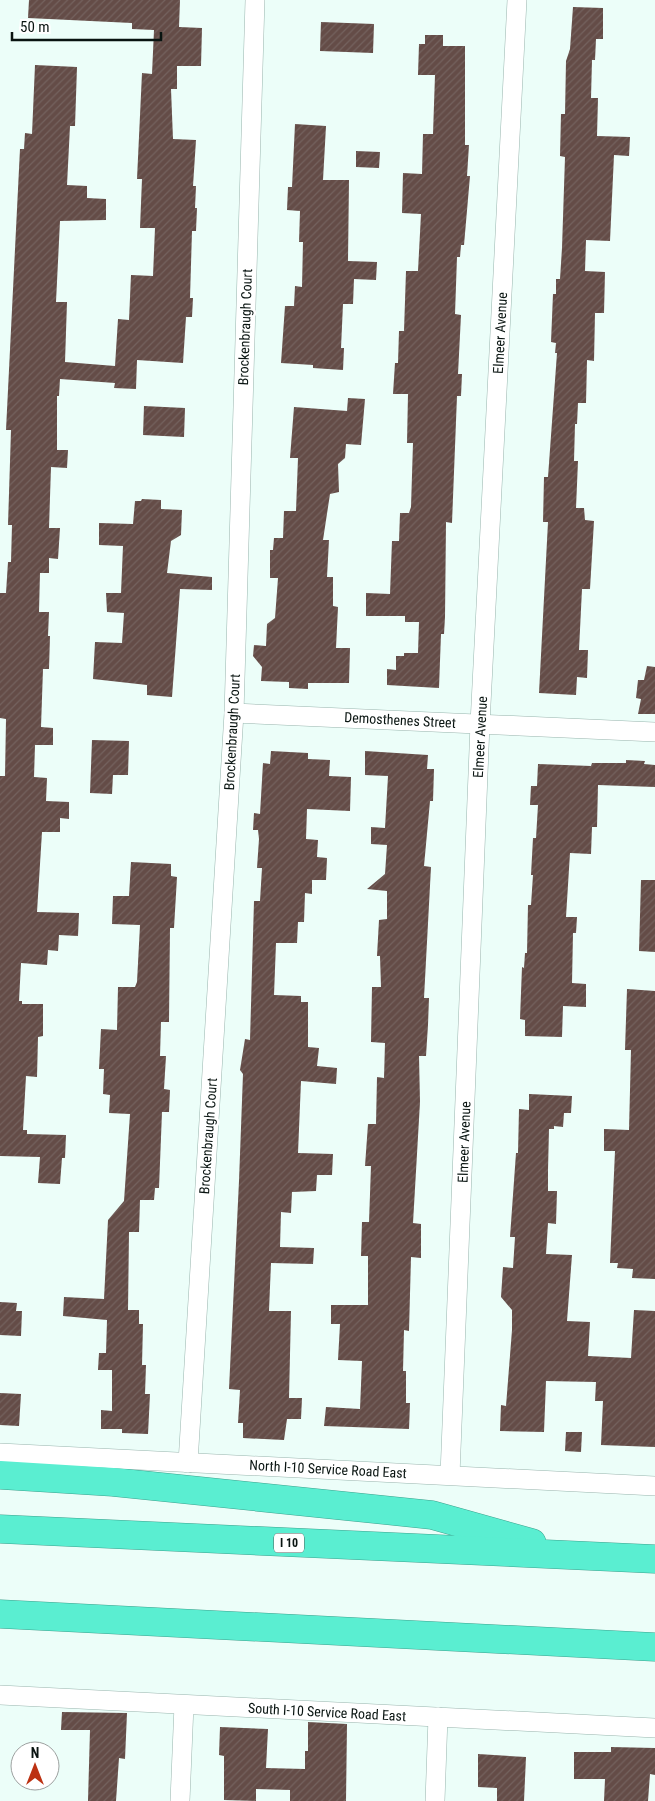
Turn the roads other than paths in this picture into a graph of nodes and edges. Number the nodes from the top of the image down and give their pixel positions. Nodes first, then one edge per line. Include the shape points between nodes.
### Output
1 (254, 0) edge
2 (518, 0) edge
3 (234, 713) junction
4 (480, 724) junction
5 (655, 732) edge
6 (0, 1453) edge
7 (188, 1463) junction
8 (0, 1475) edge
9 (450, 1475) junction
10 (655, 1486) edge
11 (0, 1529) edge
12 (577, 1556) junction
13 (655, 1559) edge
14 (0, 1614) edge
15 (68, 1617) junction
16 (0, 1619) edge
17 (655, 1647) edge
18 (0, 1695) edge
19 (184, 1704) junction
20 (438, 1717) junction
21 (655, 1728) edge
22 (180, 1801) edge
23 (435, 1801) edge

1 - 3 street, Brockenbraugh Court
2 - 4 street, Elmeer Avenue
3 - 4 street, Demosthenes Street
3 - 7 street, Brockenbraugh Court
4 - 5 street, Demosthenes Street
4 - 9 street, Elmeer Avenue
6 - 7 street, North I-10 Service Road East
7 - 9 street, North I-10 Service Road East
8 - 12 highway via 123,1483 432,1515
9 - 10 street, North I-10 Service Road East
11 - 12 highway, I 10
12 - 13 highway, I 10
14 - 15 highway
15 - 16 highway
15 - 17 highway
18 - 19 street, South I-10 Service Road East
19 - 20 street, South I-10 Service Road East
19 - 22 street
20 - 21 street, South I-10 Service Road East
20 - 23 street

